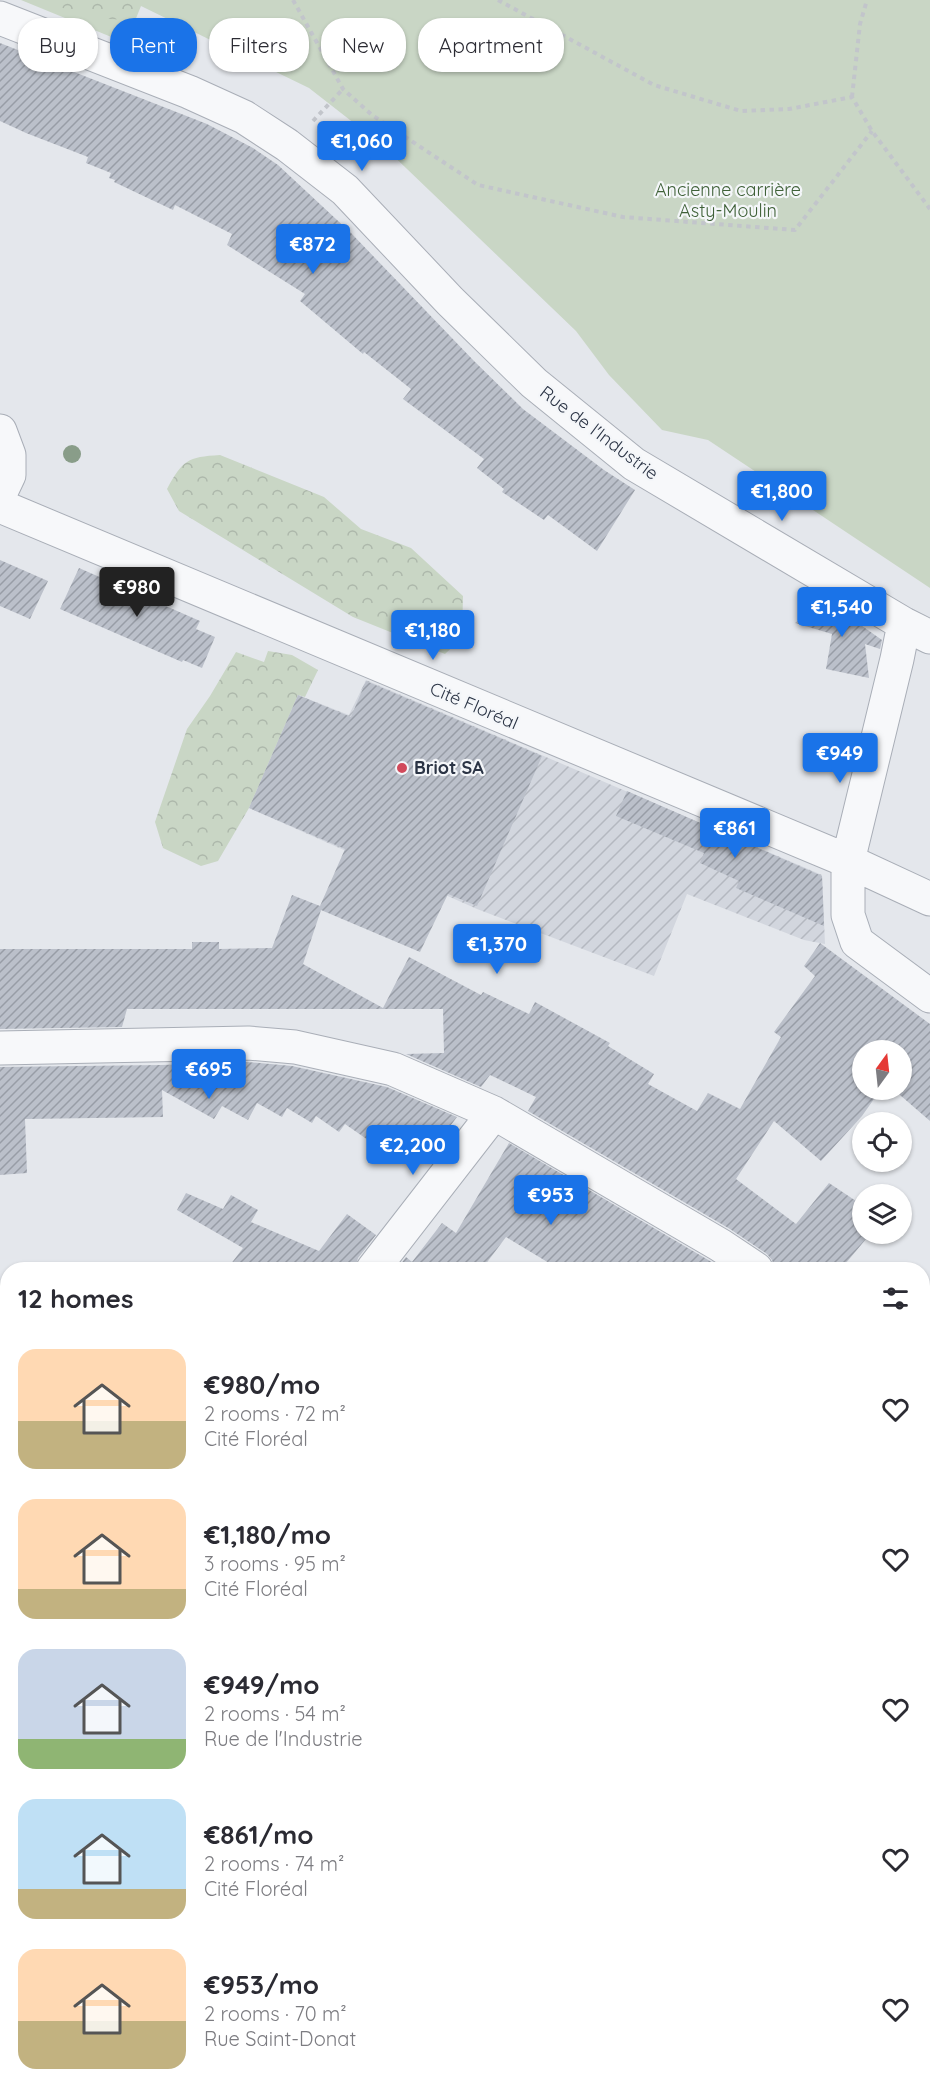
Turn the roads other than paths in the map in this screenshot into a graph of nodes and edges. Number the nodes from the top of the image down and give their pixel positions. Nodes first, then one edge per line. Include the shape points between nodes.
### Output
1 (0, 18) edge
2 (0, 431) edge
3 (0, 494) edge
4 (0, 506) edge
5 (917, 630) edge
6 (848, 861) junction
7 (930, 899) edge
8 (930, 996) edge
9 (0, 1048) edge
10 (494, 1113) junction
11 (378, 1262) edge
12 (746, 1262) edge

1 - 5 street, Rue de l'Industrie via 189,92 244,117 287,145 345,190 534,383 634,464
2 - 3 street via 9,455 9,475
4 - 6 street, Cité Floréal
5 - 6 street, Rue de l'Industrie via 897,659
6 - 7 street, Cité Floréal
6 - 8 street, Rue de l'Industrie via 848,915 857,942
9 - 10 street via 248,1043 295,1047 393,1069
10 - 11 street
10 - 12 street

